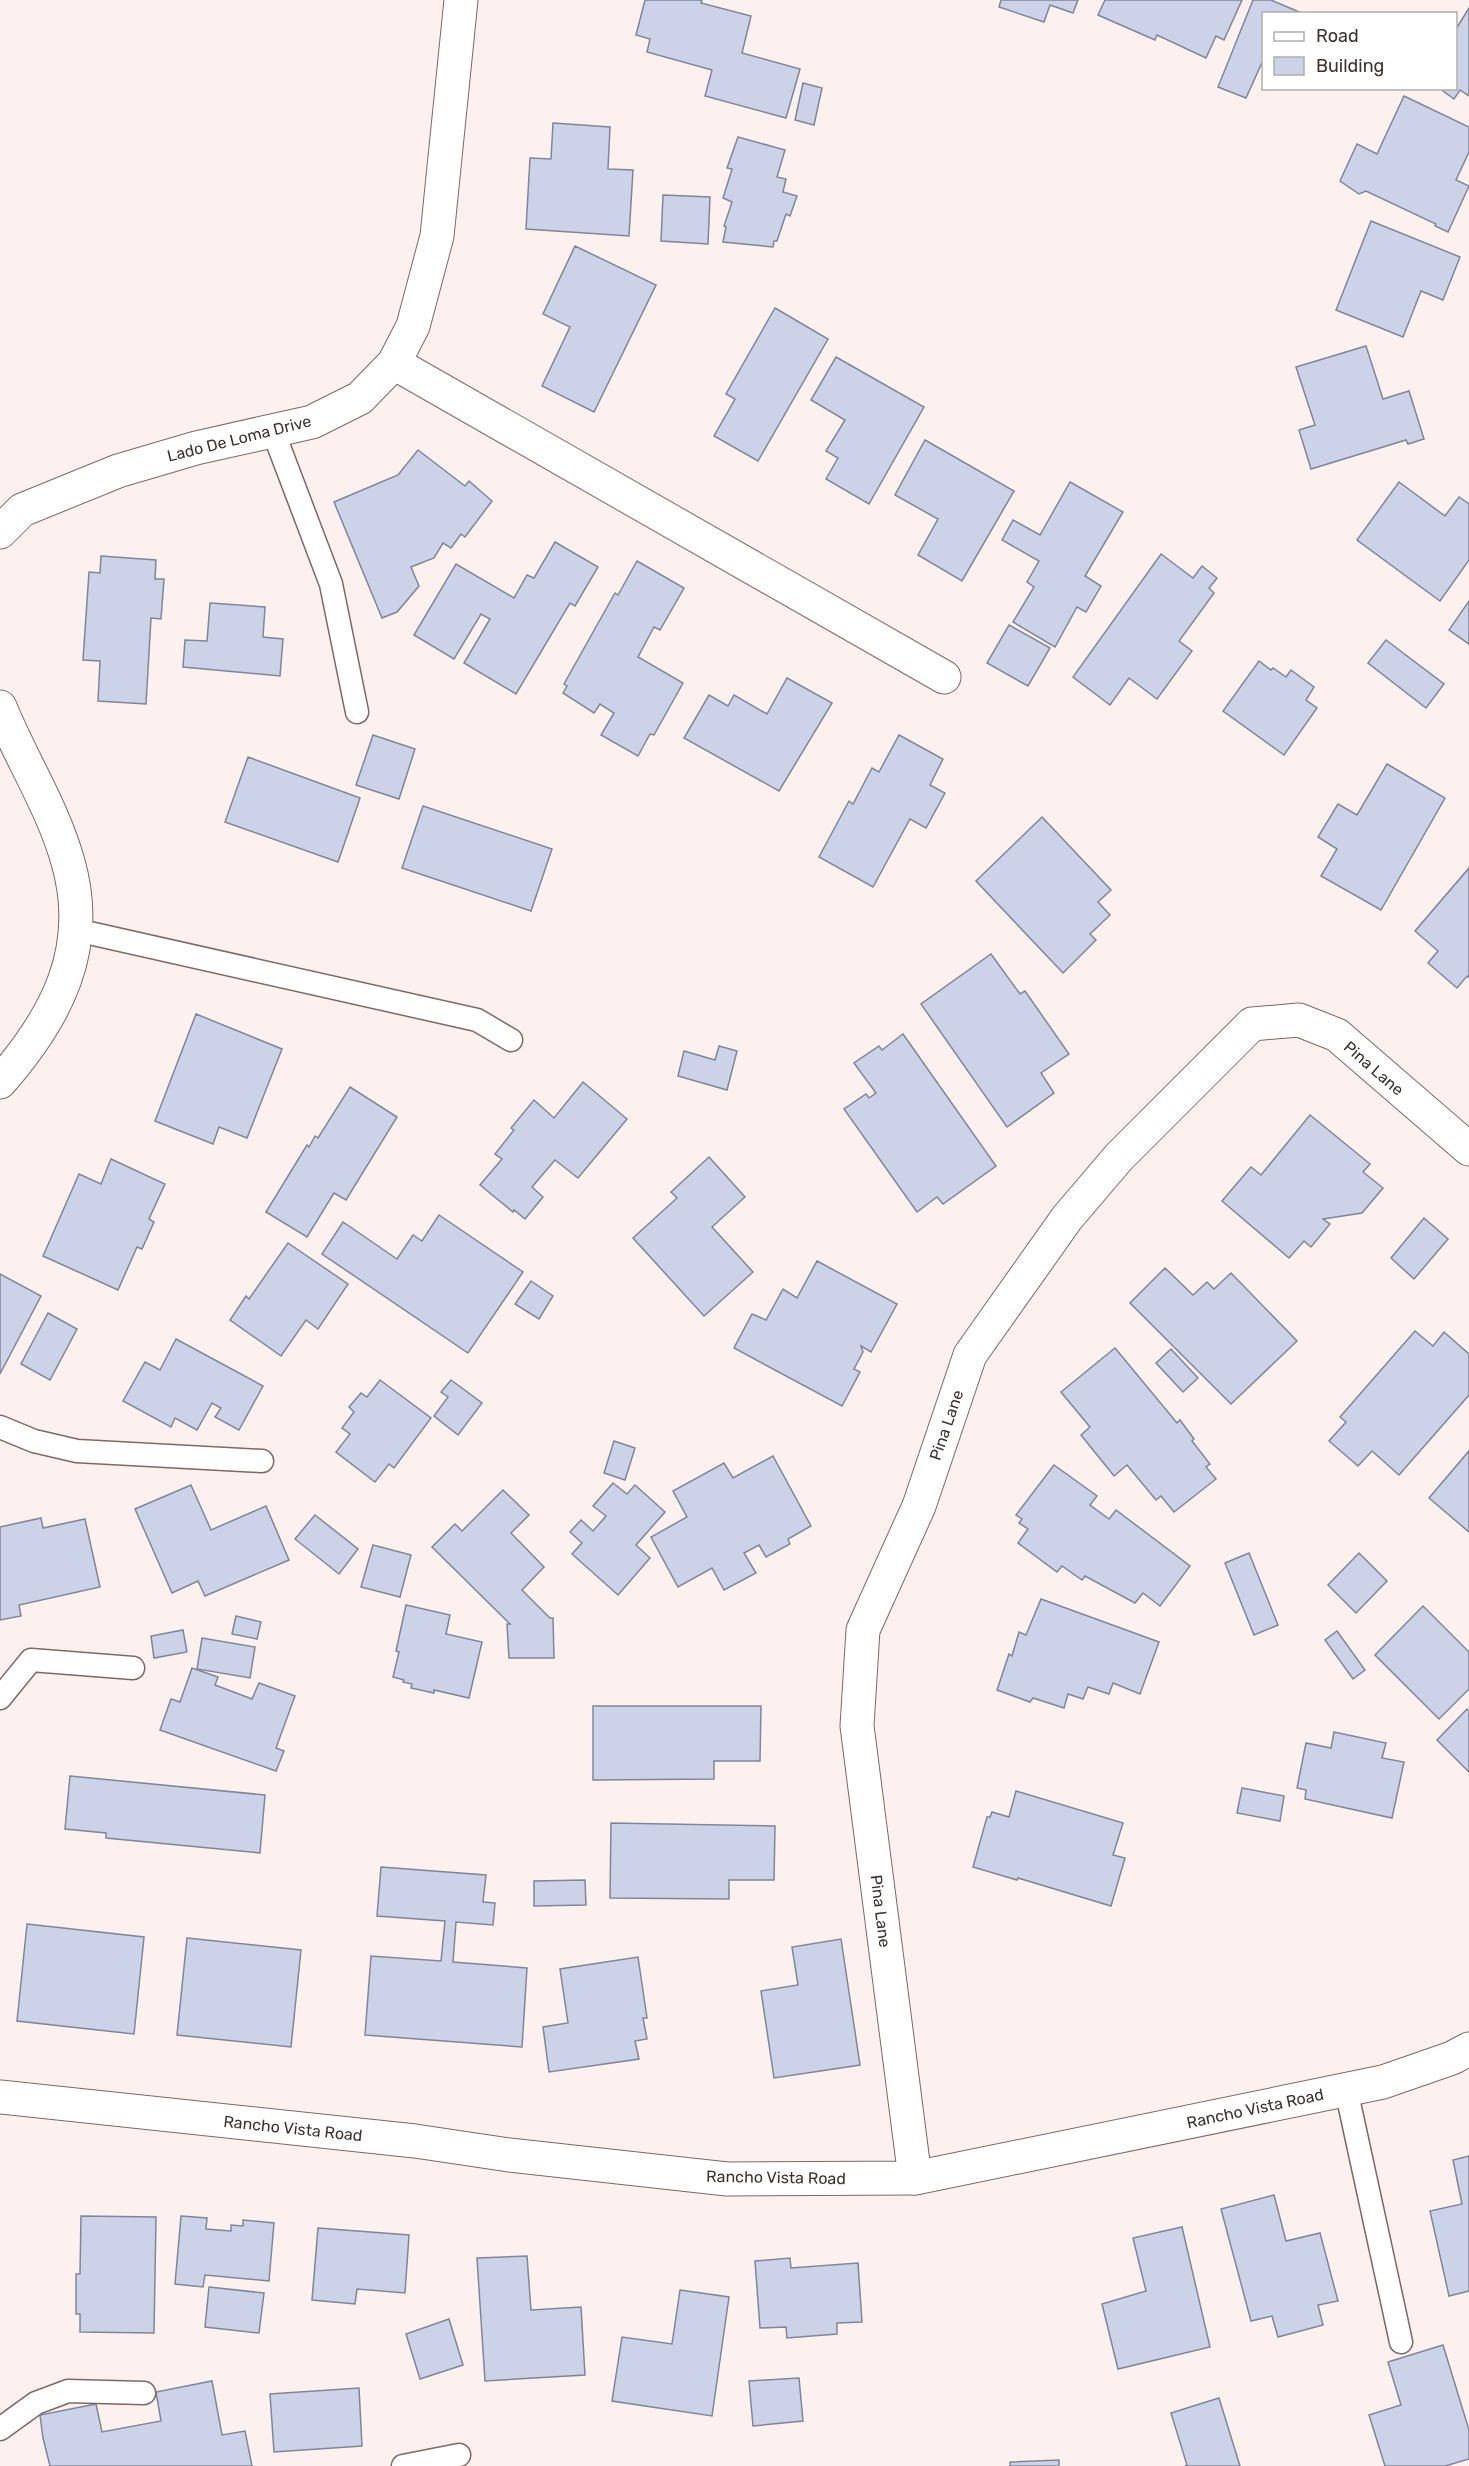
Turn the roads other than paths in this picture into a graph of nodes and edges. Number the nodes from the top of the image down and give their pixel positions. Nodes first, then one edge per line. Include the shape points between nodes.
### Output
1 (461, 0) edge
2 (394, 363) junction
3 (273, 431) junction
4 (0, 532) edge
5 (944, 677) dead end
6 (0, 707) edge
7 (357, 711) dead end
8 (76, 930) junction
9 (511, 1040) dead end
10 (0, 1082) edge
11 (1469, 1149) edge
12 (0, 1427) edge
13 (262, 1461) dead end
14 (133, 1668) dead end
15 (0, 1698) edge
16 (1469, 2049) edge
17 (1346, 2089) junction
18 (0, 2097) edge
19 (915, 2178) junction
20 (1401, 2342) dead end
21 (144, 2393) dead end
22 (0, 2429) edge
23 (459, 2455) dead end
24 (402, 2466) edge

1 - 2 street, Lado De Loma Drive via 437,236 413,326
2 - 3 street, Lado De Loma Drive via 360,398 312,422
2 - 5 street
3 - 4 street, Lado De Loma Drive via 196,448 108,475 22,510
3 - 7 lane via 330,584
6 - 8 street via 69,862
8 - 9 lane via 477,1020
8 - 10 street via 55,1004 28,1050
11 - 19 street, Pina Lane via 1337,1035 1299,1020 1252,1024 1119,1157 1067,1218 970,1355 919,1506 863,1630 857,1726
12 - 13 lane via 34,1441 77,1451
14 - 15 lane via 31,1660
16 - 17 street, Rancho Vista Road via 1383,2082
17 - 19 street, Rancho Vista Road
17 - 20 lane
18 - 19 street, Rancho Vista Road via 415,2141 727,2180
21 - 22 lane via 68,2391 36,2403
23 - 24 lane

